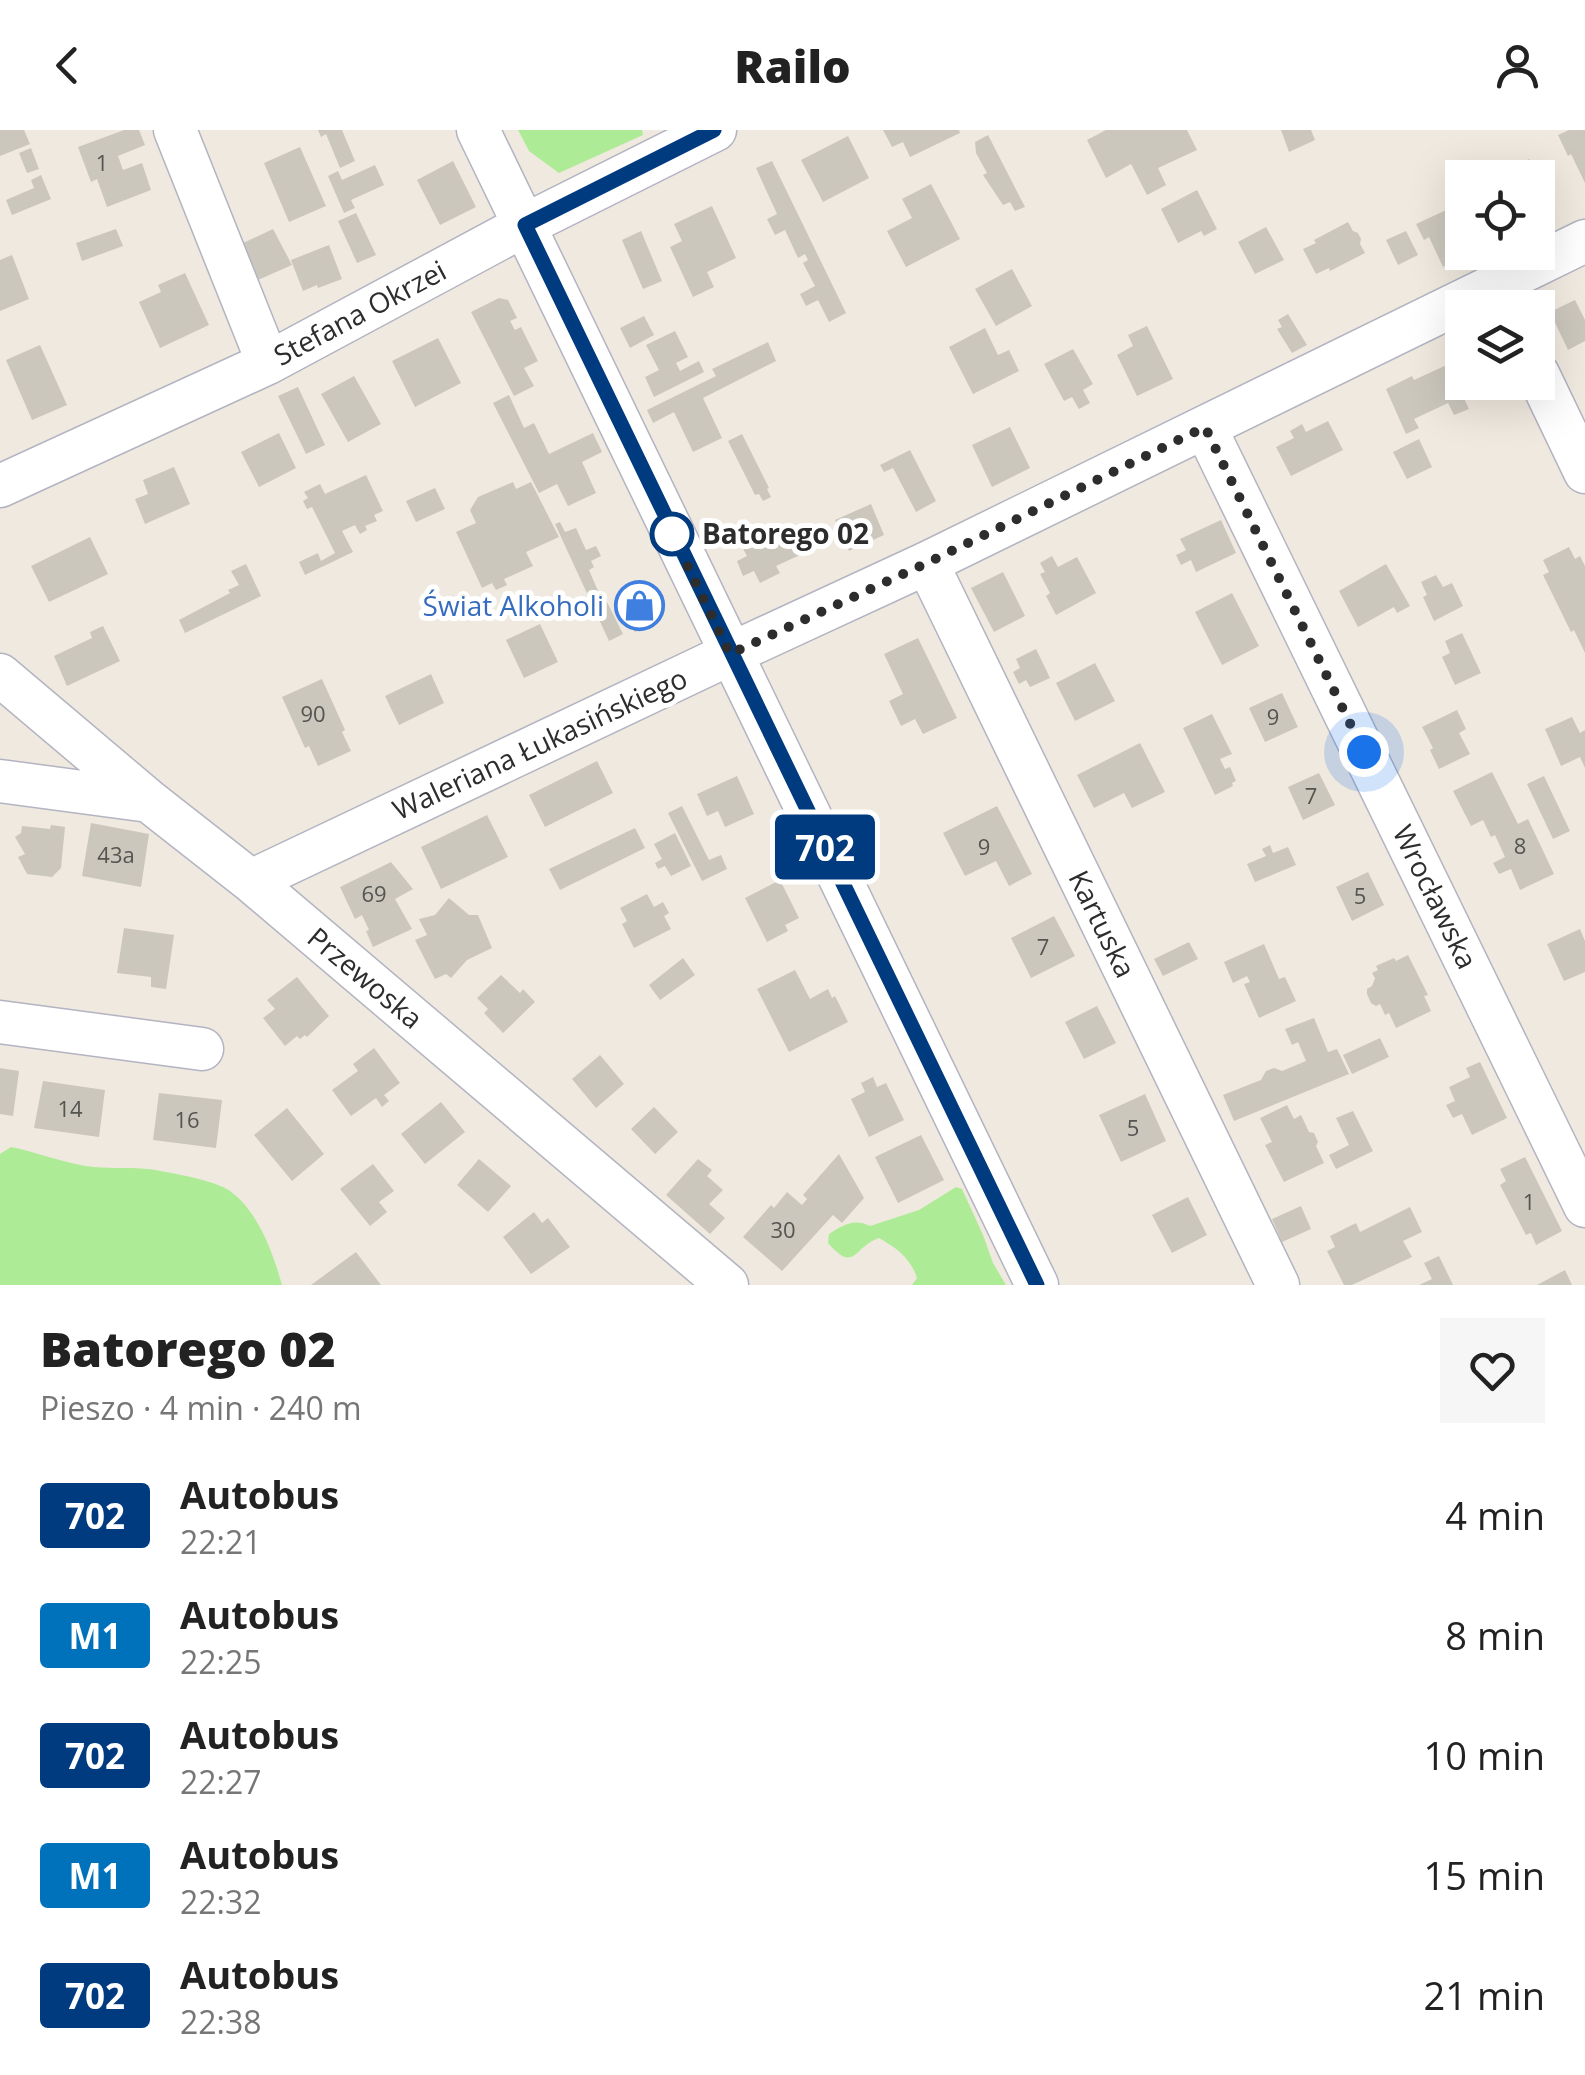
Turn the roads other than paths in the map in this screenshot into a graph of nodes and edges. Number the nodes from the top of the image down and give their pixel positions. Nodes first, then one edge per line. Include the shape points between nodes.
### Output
1 (175, 130) edge
2 (478, 130) edge
3 (714, 130) edge
4 (525, 225) junction
5 (1585, 241) edge
6 (1509, 290) edge
7 (1445, 320) edge
8 (268, 363) junction
9 (1550, 400) edge
10 (1205, 427) junction
11 (1585, 472) edge
12 (0, 486) edge
13 (927, 563) junction
14 (730, 654) junction
15 (0, 675) edge
16 (0, 781) edge
17 (150, 801) junction
18 (251, 882) junction
19 (0, 1022) edge
20 (202, 1049) dead end
21 (1585, 1206) edge
22 (727, 1285) edge
23 (1037, 1285) edge
24 (1278, 1285) edge

1 - 8 street
2 - 4 street
3 - 4 street, Stefana Okrzei
4 - 8 street, Stefana Okrzei
4 - 14 street
5 - 6 street, Waleriana Łukasińskiego
7 - 10 street, Waleriana Łukasińskiego
8 - 12 street, Stefana Okrzei
9 - 11 street
10 - 13 street, Waleriana Łukasińskiego
10 - 21 street, Wrocławska
13 - 14 street, Waleriana Łukasińskiego
13 - 24 street, Kartuska
14 - 18 street, Waleriana Łukasińskiego
14 - 23 street
15 - 17 street, Przewoska
16 - 17 street
17 - 18 street, Przewoska
18 - 22 street, Przewoska
19 - 20 street

